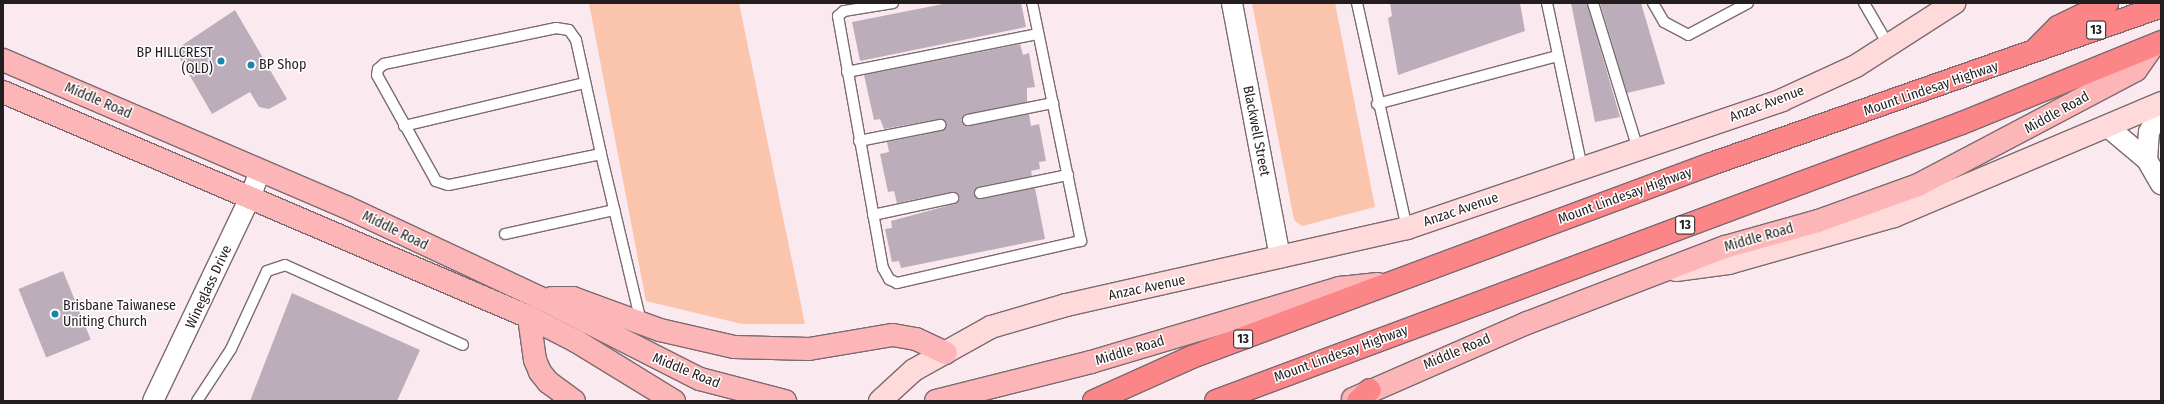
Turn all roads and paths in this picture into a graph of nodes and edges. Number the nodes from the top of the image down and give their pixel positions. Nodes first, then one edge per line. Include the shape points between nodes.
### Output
1 (893, 3) edge
2 (1032, 3) edge
3 (1232, 3) edge
4 (1357, 3) edge
5 (1547, 3) edge
6 (1593, 3) edge
7 (1653, 3) edge
8 (1748, 3) edge
9 (1864, 3) edge
10 (1954, 3) edge
11 (2107, 3) edge
12 (2161, 6) edge
13 (1038, 34) junction
14 (2157, 44) edge
15 (1890, 47) junction
16 (2030, 54) junction
17 (1557, 56) junction
18 (3, 60) edge
19 (847, 72) junction
20 (585, 83) junction
21 (3, 92) edge
22 (1053, 103) junction
23 (2161, 103) edge
24 (1377, 104) junction
25 (2161, 110) edge
26 (968, 120) dead end
27 (940, 125) dead end
28 (404, 126) junction
29 (2108, 127) junction
30 (860, 140) junction
31 (1638, 149) junction
32 (601, 154) junction
33 (2147, 160) junction
34 (1582, 168) junction
35 (260, 171) junction
36 (1068, 175) junction
37 (2161, 184) edge
38 (980, 193) dead end
39 (250, 198) junction
40 (953, 198) dead end
41 (614, 210) junction
42 (873, 215) junction
43 (1407, 228) junction
44 (505, 234) dead end
45 (1280, 258) junction
46 (1669, 271) junction
47 (1394, 282) junction
48 (542, 299) junction
49 (529, 317) junction
50 (641, 324) junction
51 (463, 345) dead end
52 (946, 353) junction
53 (1364, 396) edge
54 (942, 400) edge
55 (153, 401) edge
56 (197, 401) edge
57 (574, 401) edge
58 (674, 401) edge
59 (784, 401) edge
60 (880, 401) edge
61 (902, 401) edge
62 (1094, 401) edge
63 (1216, 401) edge
64 (1348, 401) edge

1 - 19 lane via 844,11 838,16
2 - 13 lane
3 - 45 street, Blackwell Street
4 - 24 lane
5 - 17 lane
6 - 31 lane
7 - 8 lane via 1664,22 1688,35
9 - 15 lane
10 - 15 main road, Anzac Avenue
11 - 16 highway via 2058,27
12 - 16 highway, Mount Lindesay Highway / 13
13 - 19 lane
13 - 22 lane
14 - 46 main road, Middle Road via 2136,70 1926,182 1818,221 1725,247
14 - 63 highway, Mount Lindesay Highway / 13 via 1962,123
15 - 31 main road, Anzac Avenue via 1782,100
16 - 47 highway, Mount Lindesay Highway / 13 via 1712,164
17 - 24 lane
17 - 34 lane
18 - 35 main road, Middle Road
19 - 30 lane
20 - 28 lane
20 - 28 lane via 576,40 569,30 556,28 384,64 376,75
20 - 32 lane
21 - 39 main road, Middle Road
22 - 26 lane
22 - 36 lane
23 - 29 main road
24 - 43 lane
25 - 33 street via 2149,132
27 - 30 lane
28 - 32 lane via 428,171 436,181 448,185
29 - 33 street
29 - 46 main road via 1894,216 1729,264
30 - 42 lane
31 - 34 main road, Anzac Avenue
32 - 41 lane
33 - 37 street
34 - 43 main road, Anzac Avenue
35 - 39 street, Wineglass Drive
35 - 48 main road, Middle Road
36 - 38 lane
36 - 42 lane via 1081,241 897,283 889,279 883,268
39 - 49 main road, Middle Road
39 - 55 street, Wineglass Drive
40 - 42 lane
41 - 44 lane
41 - 50 lane
43 - 45 main road, Anzac Avenue
45 - 52 main road, Anzac Avenue via 1022,317 991,327
46 - 53 main road, Middle Road via 1527,323
47 - 54 main road, Middle Road via 1340,288 1091,362
47 - 62 highway, Mount Lindesay Highway / 13 via 1192,357
48 - 50 main road via 573,298
48 - 59 main road, Middle Road via 700,379
49 - 57 main road via 535,360 540,372 548,382
49 - 58 main road, Middle Road via 576,341
50 - 52 main road via 699,340 771,351 843,345 893,335 916,339
51 - 56 lane via 284,265 267,271 231,349
52 - 60 main road, Anzac Avenue via 914,370
52 - 61 main road, Anzac Avenue
53 - 64 main road, Middle Road

